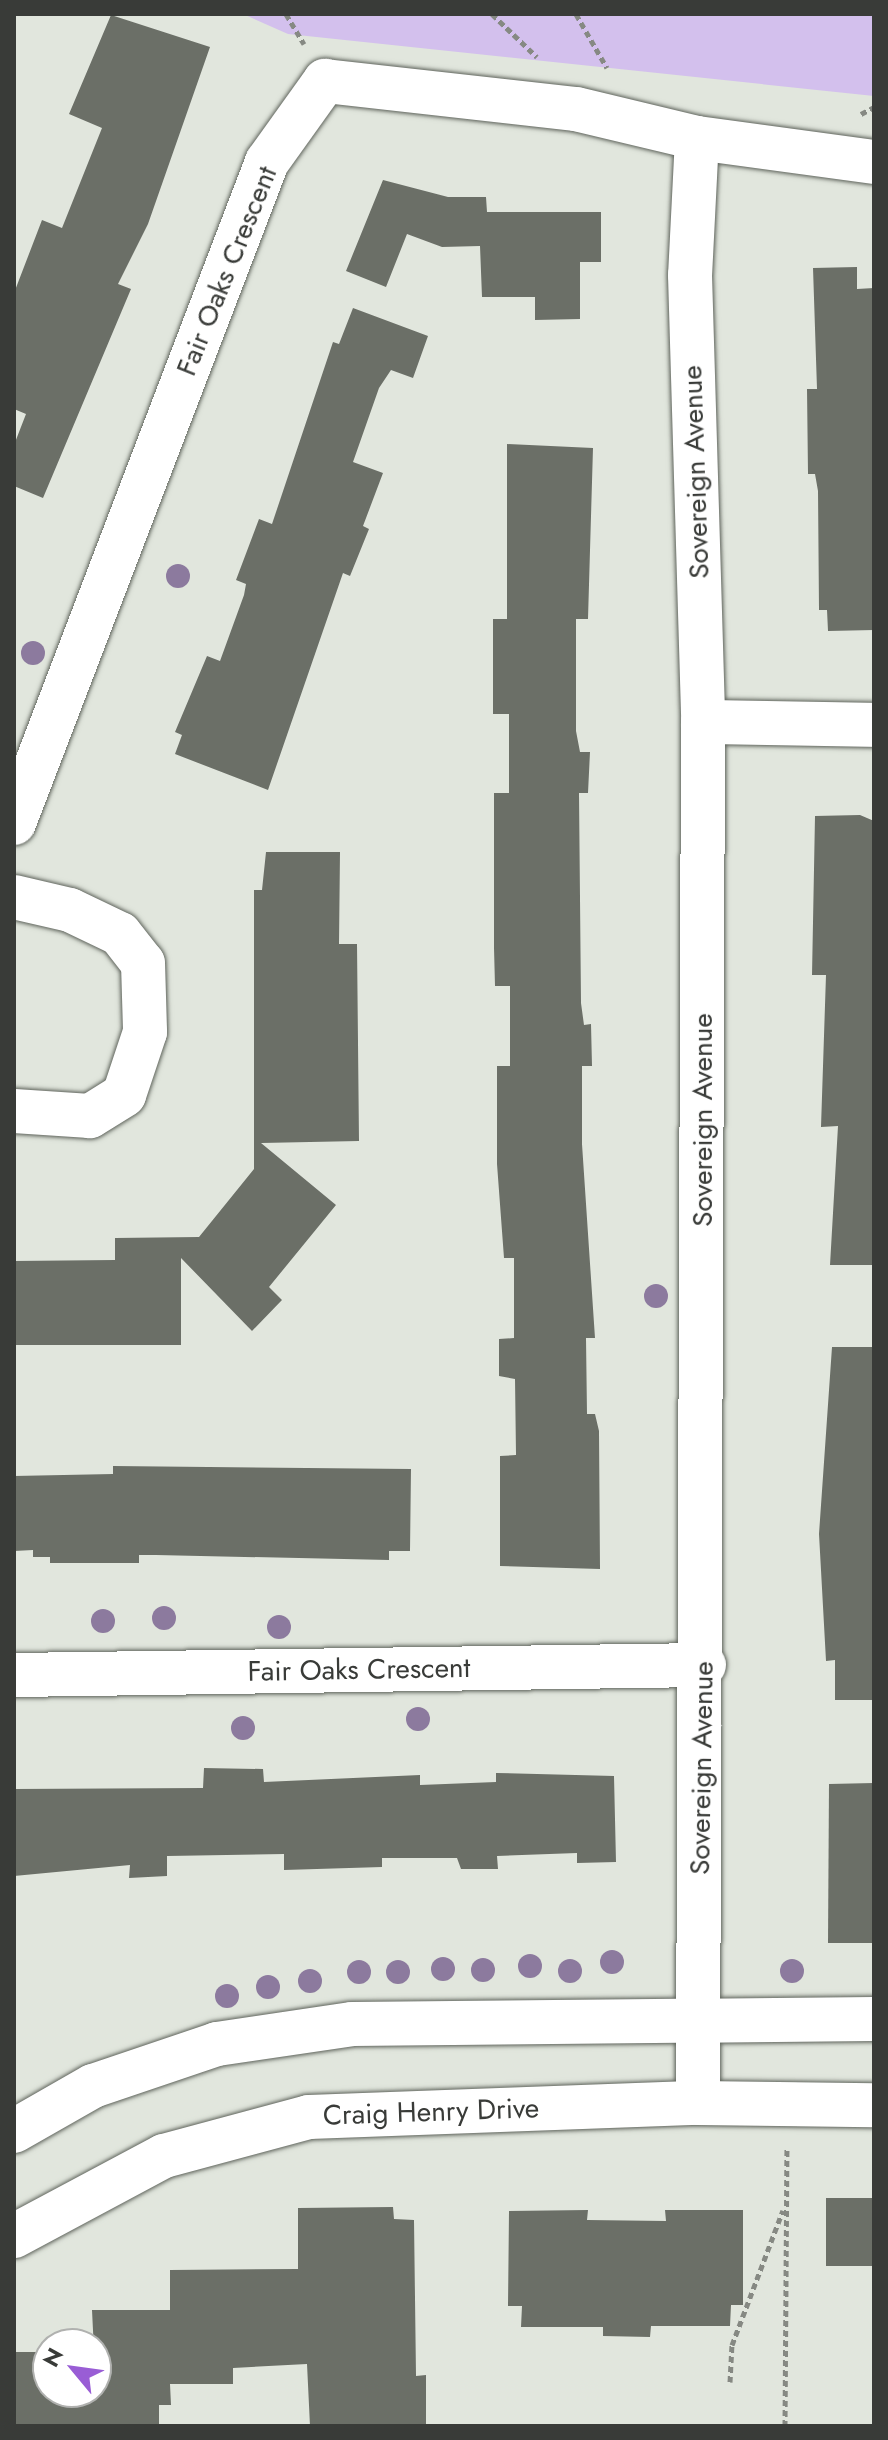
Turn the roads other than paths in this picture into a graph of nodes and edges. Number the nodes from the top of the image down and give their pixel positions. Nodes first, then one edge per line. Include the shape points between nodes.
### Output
1 (697, 138) junction
2 (874, 162) edge
3 (703, 722) junction
4 (874, 725) edge
5 (14, 823) edge
6 (14, 897) edge
7 (14, 1111) edge
8 (704, 1665) junction
9 (14, 1675) edge
10 (698, 2017) junction
11 (874, 2019) edge
12 (698, 2103) junction
13 (874, 2105) edge
14 (14, 2131) edge
15 (14, 2236) edge

1 - 2 street
1 - 3 street, Sovereign Avenue via 690,275
1 - 5 street, Fair Oaks Crescent via 576,109 325,81 267,162
3 - 4 street
3 - 8 street, Sovereign Avenue
6 - 7 street via 70,910 120,934 143,963 145,1032 124,1095 90,1116
8 - 9 street, Fair Oaks Crescent
8 - 10 street, Sovereign Avenue
10 - 11 street
10 - 12 street, Sovereign Avenue
10 - 14 street via 352,2024 217,2044 93,2086
12 - 13 street, Craig Henry Drive
12 - 15 street, Craig Henry Drive via 309,2117 164,2156

